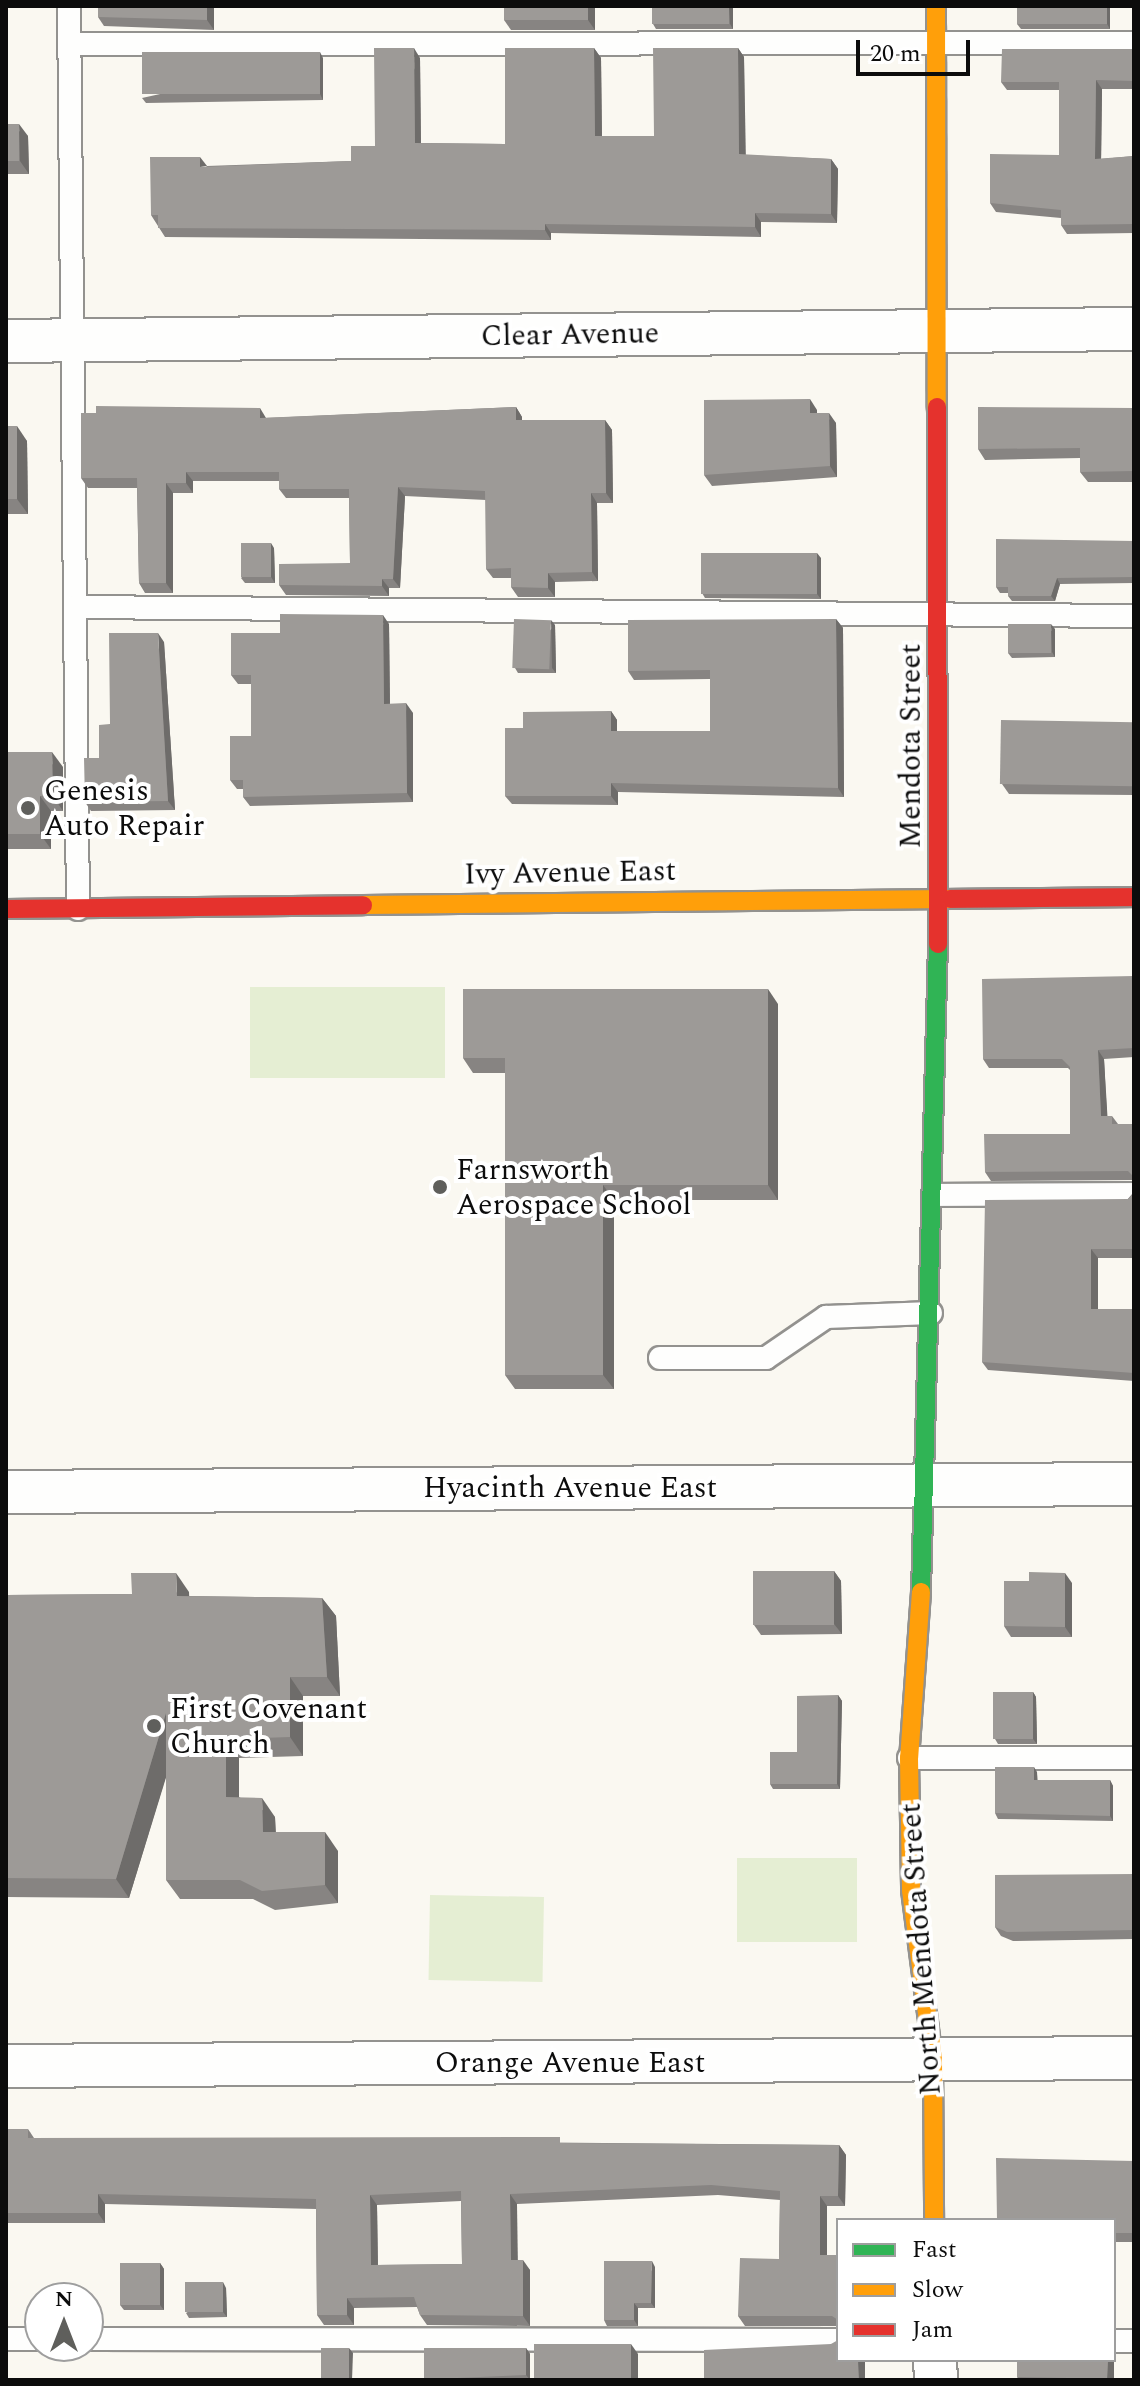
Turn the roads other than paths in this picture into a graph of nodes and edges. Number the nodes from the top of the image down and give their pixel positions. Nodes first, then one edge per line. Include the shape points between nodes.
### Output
1 (69, 6) edge
2 (936, 6) edge
3 (936, 43) junction
4 (1134, 43) edge
5 (69, 44) junction
6 (1134, 329) edge
7 (938, 330) junction
8 (72, 340) junction
9 (6, 341) edge
10 (75, 607) junction
11 (1134, 616) edge
12 (939, 617) junction
13 (939, 894) junction
14 (1134, 897) edge
15 (6, 909) edge
16 (78, 909) junction
17 (1134, 1194) edge
18 (933, 1195) junction
19 (931, 1313) junction
20 (660, 1358) dead end
21 (1134, 1484) edge
22 (928, 1486) junction
23 (6, 1492) edge
24 (909, 1758) junction
25 (1134, 1758) edge
26 (1134, 2058) edge
27 (933, 2060) junction
28 (6, 2066) edge
29 (934, 2218) edge
30 (104, 2339) edge
31 (836, 2340) edge

1 - 5 lane
2 - 3 street, Mendota Street
3 - 4 lane
3 - 5 lane
3 - 7 street, Mendota Street
5 - 8 lane
6 - 7 street, Clear Avenue
7 - 8 street, Clear Avenue
7 - 12 street, Mendota Street
8 - 9 street, Clear Avenue
8 - 10 lane
10 - 12 lane
10 - 16 lane
11 - 12 lane
12 - 13 street, Mendota Street
13 - 14 street, Ivy Avenue East
13 - 16 street, Ivy Avenue East
13 - 18 street, Mendota Street
15 - 16 street, Ivy Avenue East
17 - 18 lane
18 - 19 street, Mendota Street
19 - 20 lane via 826,1317 766,1358
19 - 22 street, Mendota Street
21 - 22 street, Hyacinth Avenue East
22 - 23 street, Hyacinth Avenue East
22 - 24 street, North Mendota Street
24 - 25 lane
24 - 27 street, North Mendota Street via 911,1890
26 - 27 street, Orange Avenue East
27 - 28 street, Orange Avenue East
27 - 29 street, North Mendota Street
30 - 31 lane

